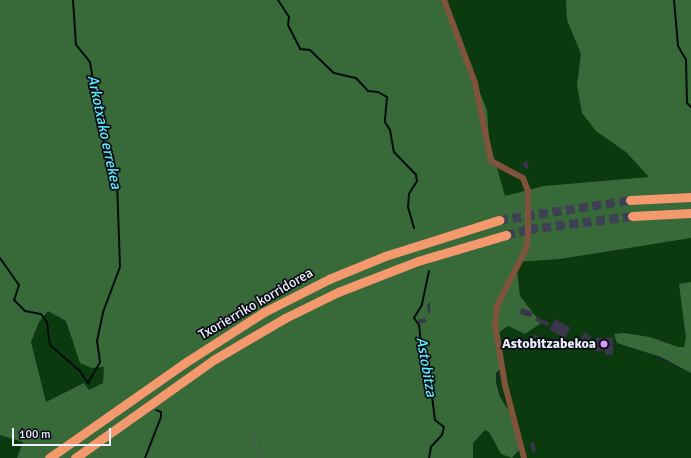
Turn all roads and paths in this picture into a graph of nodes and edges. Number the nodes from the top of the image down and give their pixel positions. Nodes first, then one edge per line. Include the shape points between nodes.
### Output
1 (444, 0) edge
2 (691, 197) edge
3 (630, 200) tunnel mouth
4 (691, 213) edge
5 (632, 216) tunnel mouth
6 (499, 220) tunnel mouth
7 (506, 235) tunnel mouth
8 (248, 416) dead end
9 (49, 458) edge
10 (75, 458) edge
11 (260, 458) edge
12 (524, 458) edge

1 - 12 street via 475,83 491,161 523,178 528,191 526,249 497,306 495,324 505,385
2 - 3 highway
4 - 5 highway
6 - 9 highway, Txorierriko korridorea via 385,256 329,279 264,312 195,355
7 - 10 highway, Txorierriko korridorea via 418,261 344,290 285,318 209,363
8 - 11 path

